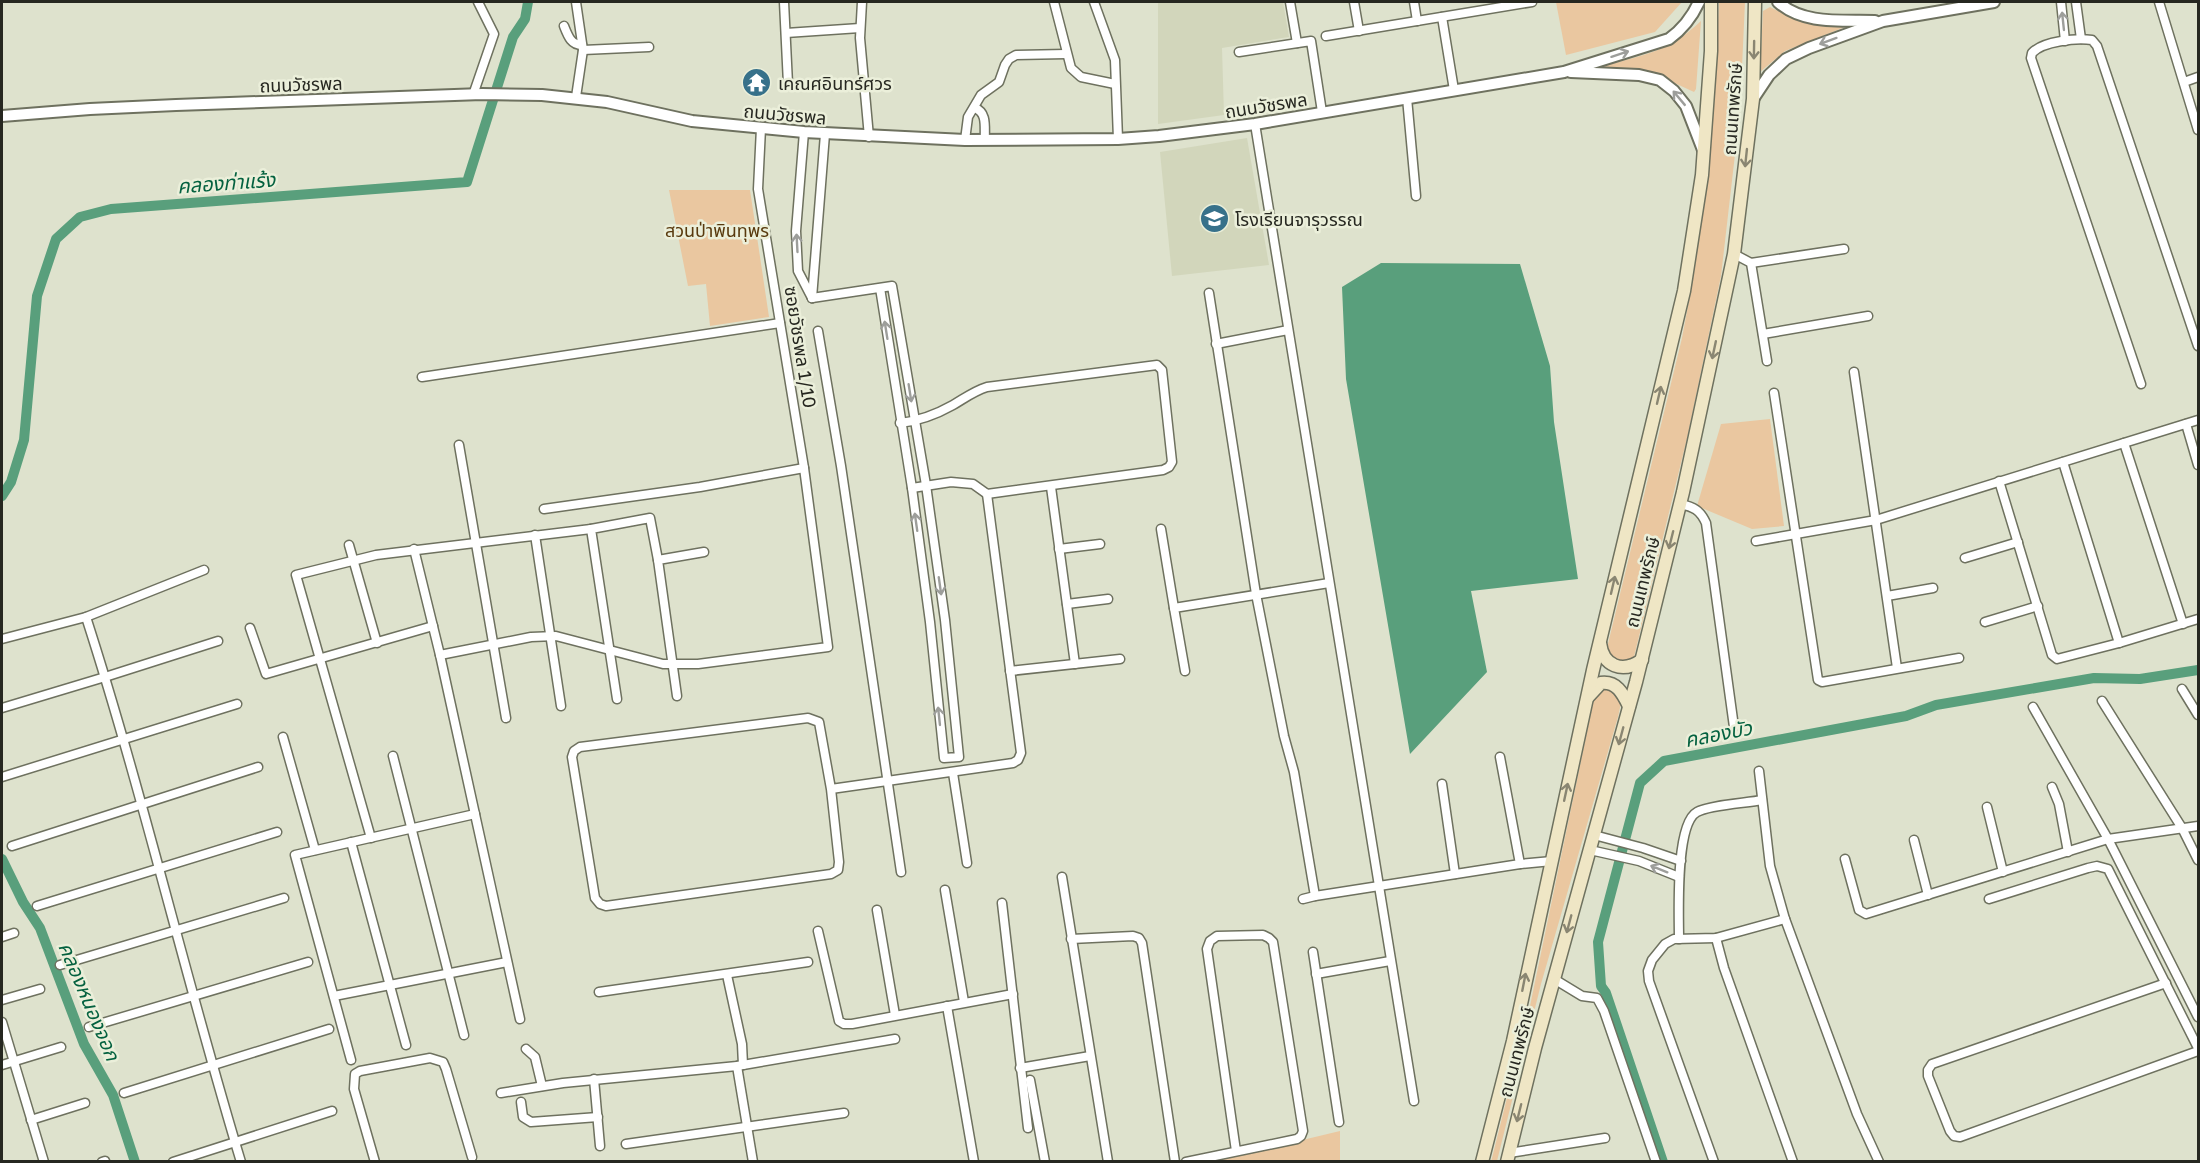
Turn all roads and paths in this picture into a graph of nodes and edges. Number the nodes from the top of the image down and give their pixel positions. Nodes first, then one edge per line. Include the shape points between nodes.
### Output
1 (478, 2) edge
2 (576, 2) edge
3 (784, 2) edge
4 (862, 2) edge
5 (1054, 2) edge
6 (1094, 2) edge
7 (1290, 2) edge
8 (1354, 2) edge
9 (1414, 2) edge
10 (1472, 2) edge
11 (1532, 2) edge
12 (1699, 2) edge
13 (1712, 2) edge
14 (1755, 2) edge
15 (1778, 2) edge
16 (1994, 2) edge
17 (2061, 2) edge
18 (2076, 2) edge
19 (2159, 2) edge
20 (1474, 12) junction
21 (1442, 17) junction
22 (1417, 21) junction
23 (1883, 21) junction
24 (564, 26) dead end
25 (860, 28) junction
26 (1359, 31) junction
27 (786, 33) junction
28 (1326, 36) dead end
29 (2081, 39) junction
30 (2065, 41) junction
31 (1297, 43) junction
32 (583, 47) junction
33 (649, 47) dead end
34 (1239, 52) dead end
35 (1066, 54) junction
36 (1564, 72) junction
37 (2199, 77) edge
38 (2184, 82) junction
39 (788, 84) dead end
40 (1116, 84) junction
41 (1454, 90) junction
42 (477, 94) junction
43 (576, 97) junction
44 (1407, 98) junction
45 (1753, 99) junction
46 (975, 108) junction
47 (1322, 112) junction
48 (2, 116) edge
49 (1255, 124) junction
50 (761, 128) junction
51 (2199, 130) edge
52 (804, 132) junction
53 (825, 134) junction
54 (869, 137) junction
55 (1118, 139) junction
56 (965, 140) junction
57 (985, 140) junction
58 (1703, 150) junction
59 (1416, 196) dead end
60 (1844, 249) dead end
61 (1734, 254) junction
62 (1751, 263) junction
63 (880, 288) junction
64 (1209, 293) dead end
65 (812, 298) junction
66 (1868, 316) dead end
67 (780, 323) junction
68 (1288, 330) junction
69 (818, 331) dead end
70 (1763, 334) junction
71 (1216, 344) junction
72 (2199, 346) edge
73 (1767, 361) dead end
74 (1854, 372) dead end
75 (422, 377) dead end
76 (2141, 384) dead end
77 (1774, 393) dead end
78 (2199, 420) edge
79 (915, 422) junction
80 (900, 423) junction
81 (2186, 424) junction
82 (2124, 443) junction
83 (459, 445) dead end
84 (2063, 462) junction
85 (2199, 465) edge
86 (804, 468) junction
87 (1999, 482) junction
88 (926, 485) junction
89 (1051, 487) junction
90 (912, 488) junction
91 (987, 494) junction
92 (1680, 504) junction
93 (544, 509) dead end
94 (1876, 520) junction
95 (591, 529) junction
96 (1161, 529) dead end
97 (535, 535) junction
98 (1794, 535) junction
99 (1756, 541) dead end
100 (475, 542) junction
101 (2018, 542) junction
102 (1100, 544) dead end
103 (349, 545) dead end
104 (414, 549) junction
105 (1059, 549) junction
106 (704, 552) dead end
107 (1965, 558) dead end
108 (353, 560) junction
109 (658, 560) junction
110 (204, 570) dead end
111 (1329, 583) junction
112 (1933, 588) dead end
113 (1256, 594) junction
114 (1887, 596) junction
115 (1108, 599) dead end
116 (1067, 604) junction
117 (2038, 606) junction
118 (1174, 608) junction
119 (86, 617) junction
120 (2199, 619) edge
121 (945, 620) junction
122 (930, 622) junction
123 (1985, 622) dead end
124 (2183, 624) junction
125 (434, 626) junction
126 (250, 628) dead end
127 (550, 636) junction
128 (2, 639) edge
129 (218, 641) dead end
130 (1599, 642) junction
131 (377, 643) junction
132 (2119, 643) junction
133 (494, 644) junction
134 (611, 651) junction
135 (440, 654) junction
136 (1959, 658) dead end
137 (320, 659) junction
138 (1120, 659) dead end
139 (1642, 660) junction
140 (672, 664) junction
141 (1075, 664) junction
142 (1897, 668) junction
143 (1185, 670) dead end
144 (1010, 671) junction
145 (105, 677) junction
146 (2182, 689) dead end
147 (677, 696) dead end
148 (617, 699) dead end
149 (1586, 701) junction
150 (2102, 701) dead end
151 (237, 704) dead end
152 (561, 706) dead end
153 (1629, 706) junction
154 (2033, 707) dead end
155 (2, 708) edge
156 (2199, 716) edge
157 (506, 718) dead end
158 (1734, 727) dead end
159 (283, 737) dead end
160 (124, 739) junction
161 (393, 756) dead end
162 (1500, 757) dead end
163 (258, 767) dead end
164 (1759, 771) dead end
165 (953, 773) junction
166 (2, 777) edge
167 (888, 782) junction
168 (1442, 784) dead end
169 (2052, 788) dead end
170 (831, 789) junction
171 (1762, 800) junction
172 (142, 804) junction
173 (1988, 807) dead end
174 (475, 814) junction
175 (2199, 826) edge
176 (2182, 828) junction
177 (411, 829) junction
178 (277, 832) dead end
179 (1594, 835) junction
180 (371, 838) junction
181 (2108, 839) junction
182 (1914, 840) dead end
183 (351, 842) junction
184 (12, 846) dead end
185 (315, 850) junction
186 (1590, 850) junction
187 (2068, 852) junction
188 (1845, 859) dead end
189 (2199, 860) edge
190 (1552, 861) junction
191 (1680, 861) junction
192 (967, 863) dead end
193 (1520, 864) junction
194 (159, 867) junction
195 (901, 872) dead end
196 (2003, 872) junction
197 (1455, 874) junction
198 (1062, 877) dead end
199 (1679, 877) junction
200 (1378, 886) junction
201 (945, 890) dead end
202 (1928, 895) junction
203 (1315, 896) junction
204 (284, 898) dead end
205 (1989, 898) dead end
206 (1303, 899) dead end
207 (1002, 903) dead end
208 (37, 906) dead end
209 (877, 910) dead end
210 (1785, 919) junction
211 (818, 931) dead end
212 (175, 932) junction
213 (14, 933) dead end
214 (2, 937) edge
215 (1716, 938) junction
216 (1071, 939) junction
217 (1679, 939) junction
218 (1313, 952) dead end
219 (1390, 961) junction
220 (308, 962) dead end
221 (808, 962) dead end
222 (507, 963) junction
223 (60, 965) dead end
224 (448, 974) junction
225 (1316, 974) junction
226 (727, 975) junction
227 (1554, 979) junction
228 (2166, 983) junction
229 (390, 985) junction
230 (40, 989) dead end
231 (599, 992) dead end
232 (1013, 994) junction
233 (193, 996) junction
234 (334, 996) junction
235 (2, 1000) edge
236 (964, 1002) junction
237 (947, 1006) junction
238 (895, 1015) junction
239 (2199, 1017) edge
240 (520, 1019) dead end
241 (2, 1022) edge
242 (89, 1027) dead end
243 (329, 1029) dead end
244 (464, 1035) dead end
245 (895, 1039) dead end
246 (406, 1045) dead end
247 (61, 1047) dead end
248 (526, 1049) dead end
249 (2199, 1049) edge
250 (1090, 1056) junction
251 (351, 1060) dead end
252 (13, 1061) junction
253 (2, 1065) edge
254 (740, 1065) junction
255 (213, 1066) junction
256 (1020, 1068) junction
257 (594, 1079) junction
258 (1030, 1080) dead end
259 (542, 1086) junction
260 (124, 1093) dead end
261 (501, 1093) dead end
262 (1414, 1101) dead end
263 (521, 1102) dead end
264 (85, 1103) dead end
265 (332, 1111) dead end
266 (844, 1113) dead end
267 (598, 1117) junction
268 (31, 1120) junction
269 (1340, 1122) dead end
270 (747, 1128) junction
271 (1028, 1128) dead end
272 (1605, 1138) dead end
273 (235, 1143) junction
274 (626, 1144) dead end
275 (600, 1146) dead end
276 (1236, 1151) junction
277 (472, 1157) dead end
278 (1508, 1157) edge
279 (44, 1161) edge
280 (173, 1161) edge
281 (241, 1161) edge
282 (375, 1161) edge
283 (753, 1161) edge
284 (974, 1161) edge
285 (1045, 1161) edge
286 (1108, 1161) edge
287 (1175, 1161) edge
288 (1186, 1161) edge
289 (1482, 1161) edge
290 (1656, 1161) edge
291 (1714, 1161) edge
292 (1793, 1161) edge
293 (1879, 1161) edge

1 - 42 street via 494,34
2 - 32 street
3 - 27 street
4 - 25 street
5 - 35 street
6 - 40 street via 1115,60
7 - 31 street
8 - 26 street
9 - 22 street
10 - 20 street
11 - 20 street
36 -> 12 street, ถนนวัชรพล via 1669,39 1680,31
13 - 58 main road, ถนนเทพรักษ์
14 -> 45 main road, ถนนเทพรักษ์
15 - 23 street via 1813,19
16 - 23 street
30 -> 17 street
18 - 29 street
19 - 38 street
20 - 21 street
21 - 22 street
21 - 41 street
22 - 26 street
23 -> 45 street via 1786,59
24 - 32 street via 573,42
25 - 27 street
25 - 54 street
26 - 28 street
27 - 39 street
29 - 30 street
29 - 72 street via 2092,40 2097,46
30 - 76 street via 2040,47 2031,58
31 - 34 street
31 - 47 street via 1311,41
32 - 33 street
32 - 43 street
35 - 40 street via 1071,68 1081,77
35 - 46 street via 1016,54 1005,64 999,82 985,91
36 - 41 street, ถนนวัชรพล
58 -> 36 street, ถนนวัชรพล via 1686,106 1660,80 1639,75
37 - 38 street
38 - 51 street
40 - 55 street
41 - 44 street, ถนนวัชรพล
42 - 43 street, ถนนวัชรพล
42 - 48 street, ถนนวัชรพล
43 - 50 street, ถนนวัชรพล via 693,121
44 - 47 street, ถนนวัชรพล
44 - 59 street
45 -> 61 main road, ถนนเทพรักษ์
46 - 56 street via 967,122
46 - 57 street via 984,115
47 - 49 street, ถนนวัชรพล
49 - 55 street, ถนนวัชรพล
49 - 68 street
50 - 52 street, ถนนวัชรพล
50 - 67 street, ซอยวัชรพล 1/10 via 758,189
52 - 53 street, ถนนวัชรพล
65 -> 52 street via 798,271 796,231
53 - 54 street, ถนนวัชรพล
53 - 65 street
54 - 56 street, ถนนวัชรพล
55 - 57 street, ถนนวัชรพล
56 - 57 street, ถนนวัชรพล
130 -> 58 main road, ถนนเทพรักษ์ via 1683,291
60 - 62 street
61 - 62 street
61 -> 92 main road, ถนนเทพรักษ์
62 - 70 street
63 - 65 street
63 -> 79 street via 892,286
80 -> 63 street
64 - 71 street
66 - 70 street
67 - 75 street
67 - 86 street, ซอยวัชรพล 1/10
68 - 71 street
68 - 111 street
69 - 167 street via 842,466
70 - 73 street
71 - 113 street
74 - 94 street
77 - 98 street
78 - 81 street
79 - 80 street
79 - 88 street
79 - 89 street via 987,387 1160,366 1172,462 1169,467
80 - 90 street
81 - 82 street
81 - 85 street
82 - 84 street
82 - 124 street
83 - 100 street
84 - 87 street
84 - 132 street
86 - 93 street
86 - 140 street, ซอยวัชรพล 1/10 via 828,647
87 - 94 street
87 - 101 street
88 - 90 street
88 - 91 street via 974,484
88 -> 121 street
89 - 91 street
89 - 105 street
122 -> 90 street
91 - 144 street
92 -> 139 main road, ถนนเทพรักษ์
92 - 158 street via 1701,512 1706,523
94 - 98 street
94 - 114 street
95 - 97 street
95 - 109 street via 650,518
95 - 134 street
96 - 118 street
97 - 100 street
97 - 127 street
98 - 99 street
98 - 142 street via 1818,680
100 - 104 street
100 - 133 street
101 - 107 street
101 - 117 street
102 - 105 street
103 - 108 street
104 - 108 street
104 - 125 street
105 - 116 street
106 - 109 street
108 - 131 street
108 - 137 street via 296,575
109 - 140 street
110 - 119 street
111 - 113 street
111 - 200 street
112 - 114 street
113 - 118 street
113 - 203 street via 1294,772
114 - 142 street
115 - 116 street
116 - 141 street
117 - 123 street
117 - 132 street via 2056,659
118 - 143 street
119 - 128 street
119 - 145 street
120 - 124 street
121 - 122 street
121 -> 122 street via 959,757 944,758
124 - 132 street
125 - 131 street
125 - 135 street
126 - 137 street via 266,674
127 - 133 street
127 - 134 street
127 - 152 street
129 - 145 street
130 - 139 main road via 1606,661 1614,666 1635,665
130 - 149 main road, ถนนเทพรักษ์
131 - 137 street
133 - 135 street
133 - 157 street
134 - 140 street
134 - 148 street
135 - 174 street
136 - 142 street
137 - 180 street
138 - 141 street
139 - 153 main road, ถนนเทพรักษ์
140 - 147 street
141 - 144 street
144 - 165 street via 1021,753 1018,760
145 - 155 street
145 - 160 street
146 - 156 street
149 - 153 main road via 1594,688 1608,682 1622,692
190 -> 149 main road, ถนนเทพรักษ์
150 - 176 street
151 - 160 street
153 -> 179 main road, ถนนเทพรักษ์
154 - 181 street
159 - 185 street
160 - 166 street
160 - 172 street
161 - 177 street
162 - 193 street
163 - 172 street
164 - 171 street
165 - 167 street
165 - 192 street
167 - 170 street
167 - 195 street
168 - 197 street
169 - 187 street
170 - 170 street via 839,862 838,870 831,874 606,906 595,898 572,757 580,747 808,718 819,722
171 - 191 street via 1698,811 1689,820
171 - 210 street via 1770,866
172 - 184 street
172 - 194 street
173 - 196 street
174 - 177 street
174 - 222 street
175 - 176 street
176 - 181 street
176 - 189 street
177 - 180 street
177 - 224 street
178 - 194 street
179 - 186 main road, ถนนเทพรักษ์
179 - 191 street
180 - 183 street
181 - 187 street
181 - 239 street
182 - 202 street
183 - 185 street
183 - 229 street
185 - 234 street via 295,855
199 -> 186 street via 1639,861
186 -> 227 main road, ถนนเทพรักษ์
187 - 196 street
188 - 202 street via 1862,913
190 - 193 street
289 -> 190 main road, ถนนเทพรักษ์
191 - 199 street
193 - 197 street
194 - 208 street
194 - 212 street
196 - 202 street
197 - 200 street
198 - 216 street
199 - 217 street
200 - 203 street
200 - 219 street
201 - 236 street
203 - 206 street
204 - 212 street
205 - 228 street via 2088,867 2103,866 2120,889
207 - 232 street
209 - 238 street
210 - 215 street
210 - 293 street via 1857,1114
211 - 238 street via 839,1021 852,1024
212 - 223 street
212 - 233 street
213 - 214 street
215 - 217 street
215 - 292 street
216 - 250 street
216 - 287 street via 1133,936 1142,943
217 - 291 street via 1658,951 1648,970 1649,981
218 - 225 street
219 - 225 street
219 - 262 street
220 - 233 street
221 - 226 street
222 - 224 street
222 - 240 street
224 - 229 street
224 - 244 street
225 - 269 street
226 - 231 street
226 - 254 street via 742,1044
227 -> 278 main road, ถนนเทพรักษ์
227 - 290 street via 1582,996 1597,998
228 - 249 street
228 - 249 street via 1932,1064 1928,1076 1950,1131 1960,1137
229 - 234 street
229 - 246 street
230 - 235 street
232 - 236 street
232 - 256 street
233 - 242 street
233 - 255 street
234 - 251 street
236 - 237 street
237 - 238 street
237 - 284 street
241 - 252 street
243 - 255 street
245 - 254 street
247 - 252 street
248 - 259 street via 535,1057
250 - 256 street
250 - 286 street
252 - 253 street
252 - 268 street
254 - 257 street
254 - 270 street
255 - 260 street
255 - 273 street
256 - 271 street
257 - 259 street
257 - 267 street
258 - 285 street
259 - 261 street
263 - 267 street via 524,1117 531,1122
264 - 268 street
265 - 273 street
266 - 270 street
267 - 275 street
268 - 279 street
270 - 274 street
270 - 283 street
272 - 278 street
273 - 280 street
273 - 281 street
276 - 276 street via 1207,949 1217,936 1263,935 1273,942 1303,1131 1297,1139
276 - 288 street
277 - 282 street via 446,1069 443,1062 430,1058 356,1074 354,1089

